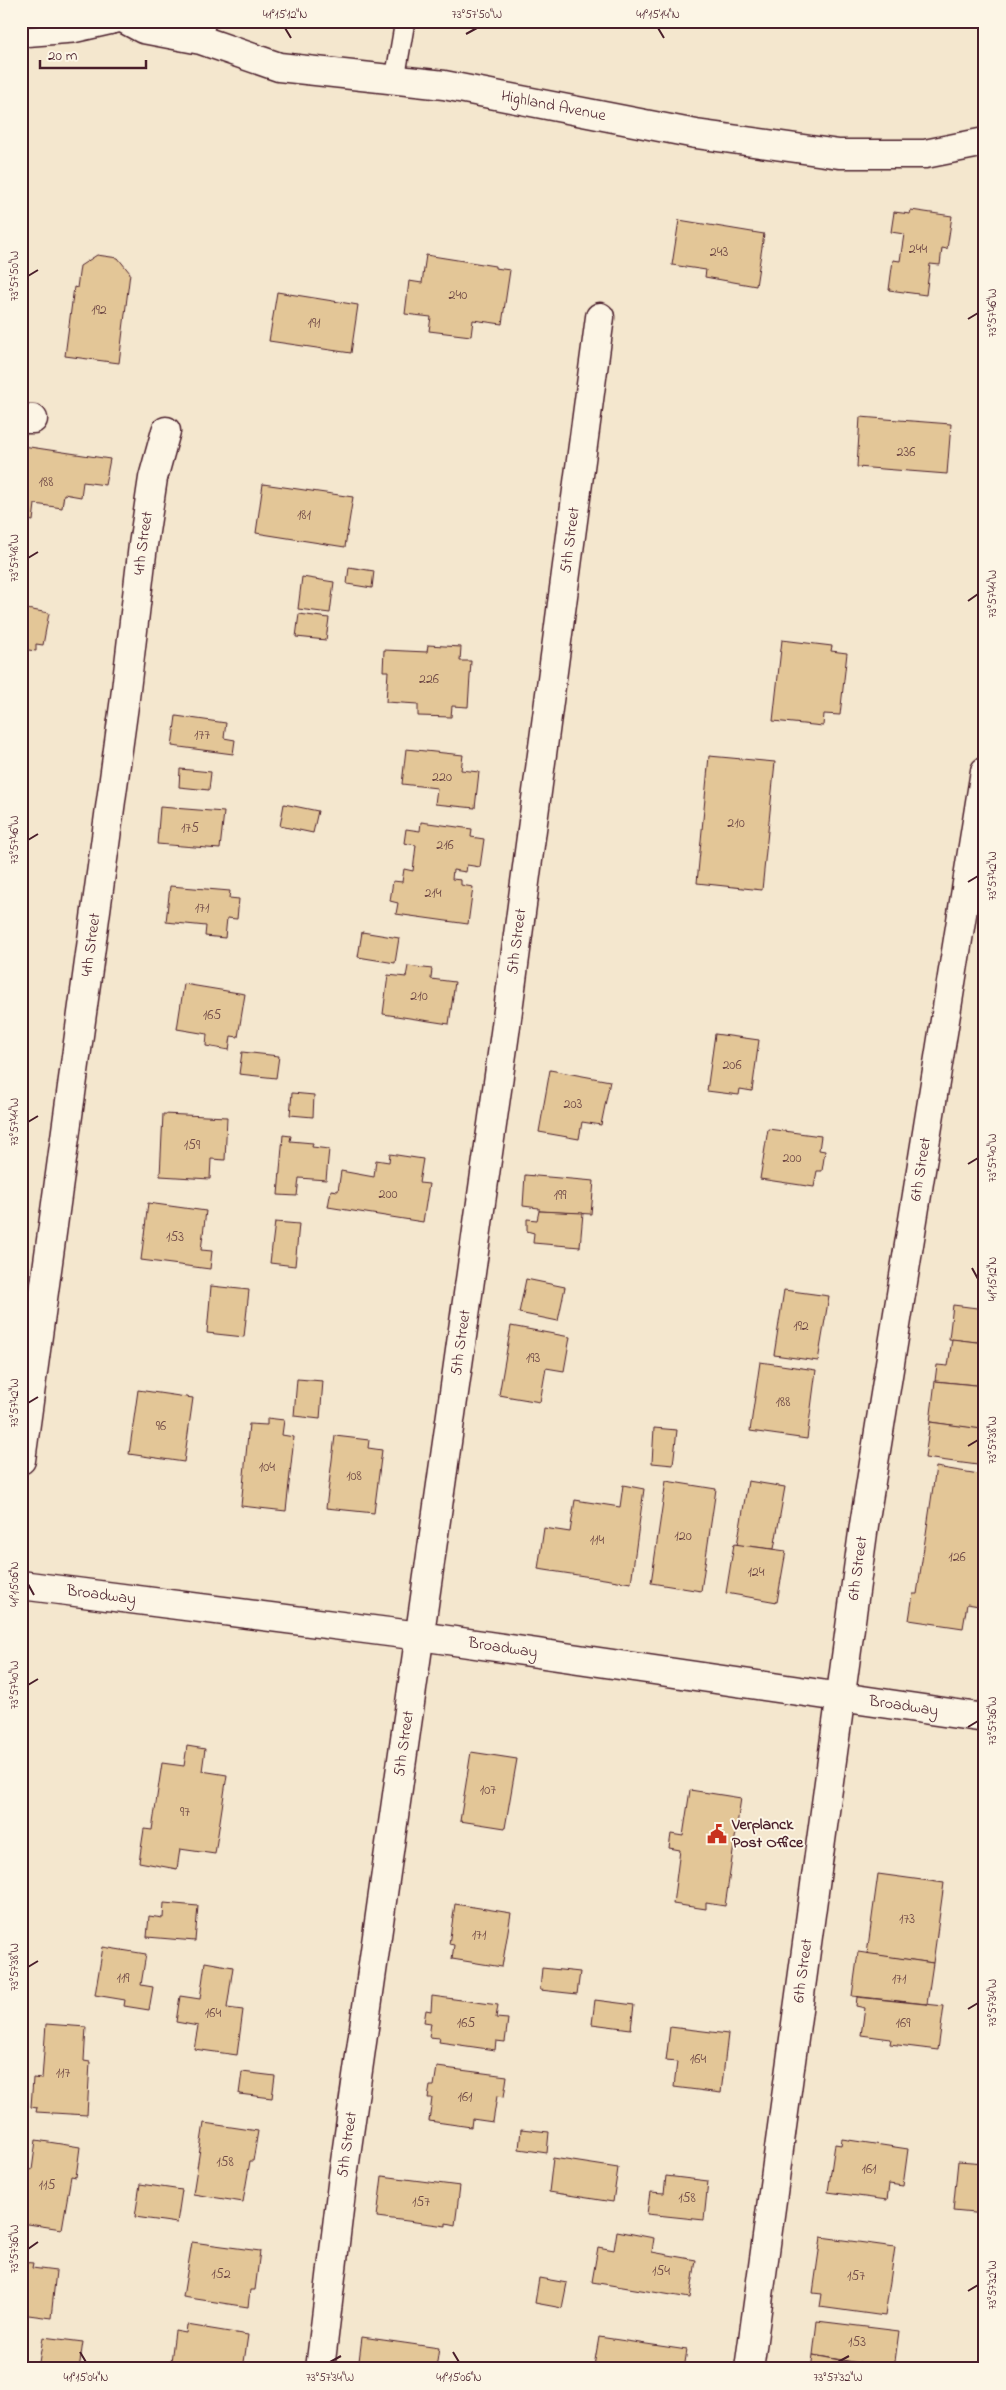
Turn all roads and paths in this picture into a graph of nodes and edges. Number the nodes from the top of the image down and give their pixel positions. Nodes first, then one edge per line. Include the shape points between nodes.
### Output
1 (127, 21) edge
2 (405, 21) edge
3 (204, 31) edge
4 (21, 38) edge
5 (395, 79) junction
6 (985, 142) edge
7 (600, 317) dead end
8 (166, 431) dead end
9 (985, 771) edge
10 (21, 1460) edge
11 (21, 1585) edge
12 (420, 1636) junction
13 (840, 1698) junction
14 (985, 1718) edge
15 (320, 2369) edge
16 (749, 2369) edge

1 - 3 street, Highland Avenue via 143,30
1 - 4 lane via 73,33
2 - 5 lane
3 - 5 street, Highland Avenue via 279,67
5 - 6 street, Highland Avenue via 444,85 696,134 839,154 925,154
7 - 12 street, 5th Street
8 - 10 street, 4th Street via 153,478 143,545
9 - 13 street, 6th Street via 892,1344
11 - 12 street, Broadway
12 - 13 street, Broadway
12 - 15 street, 5th Street via 343,2176
13 - 14 street, Broadway
13 - 16 street, 6th Street

